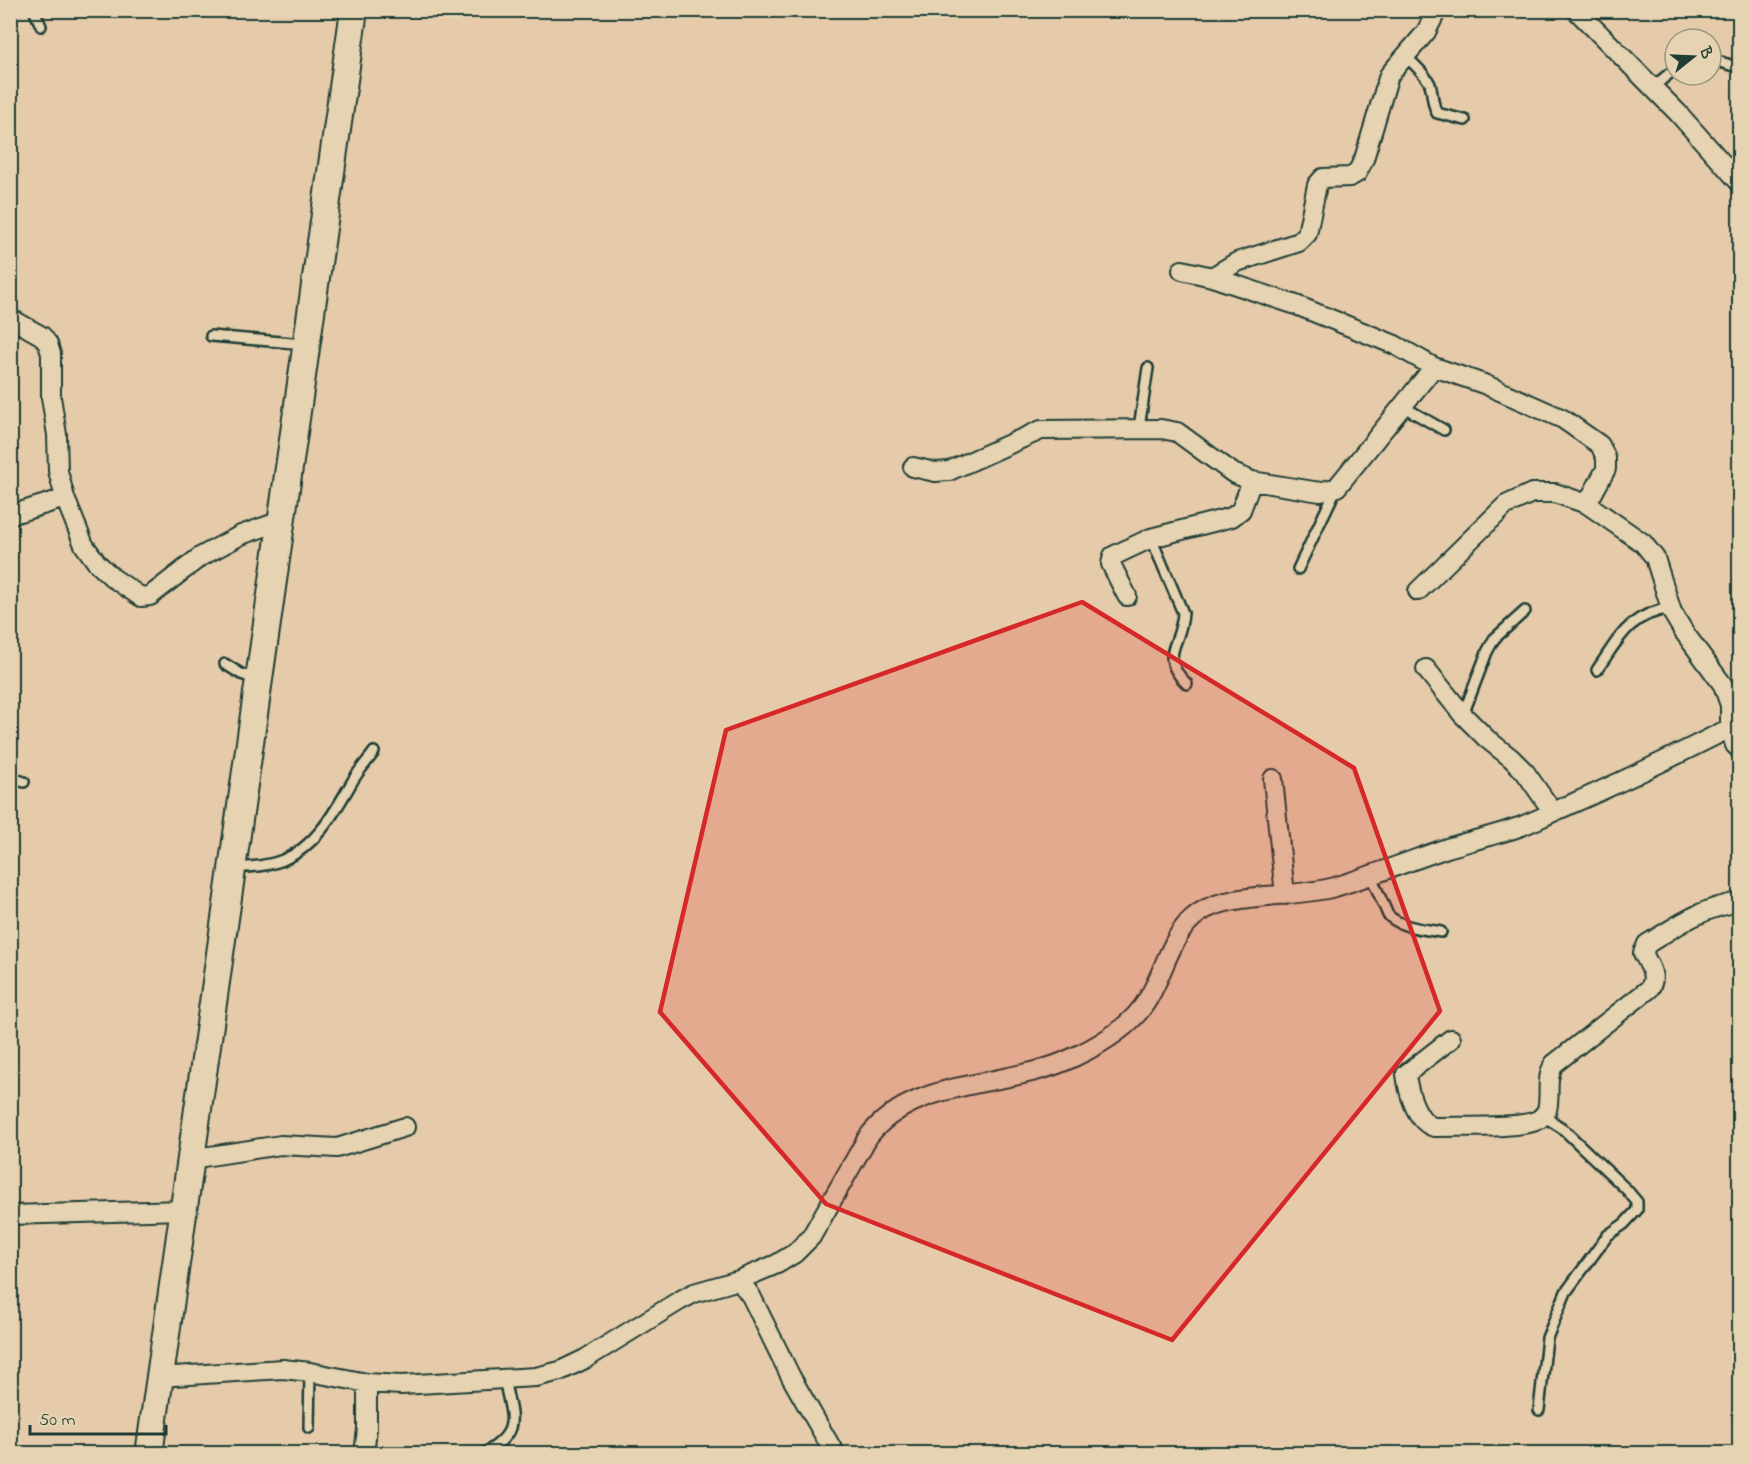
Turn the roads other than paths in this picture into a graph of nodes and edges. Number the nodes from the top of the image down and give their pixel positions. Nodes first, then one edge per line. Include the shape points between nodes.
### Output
1 (34, 10) edge
2 (354, 10) edge
3 (1437, 10) edge
4 (1576, 10) edge
5 (41, 26) dead end
6 (1407, 57) junction
7 (1723, 63) edge
8 (1740, 68) edge
9 (1663, 79) edge
10 (1653, 87) junction
11 (1465, 120) dead end
12 (1740, 183) edge
13 (1182, 270) dead end
14 (1212, 277) junction
15 (10, 318) edge
16 (211, 336) dead end
17 (306, 344) junction
18 (1434, 367) junction
19 (1148, 368) dead end
20 (1402, 406) junction
21 (1139, 428) junction
22 (1444, 430) dead end
23 (913, 467) dead end
24 (1252, 481) junction
25 (1337, 488) junction
26 (65, 498) junction
27 (1587, 504) junction
28 (10, 515) edge
29 (281, 521) junction
30 (1151, 538) junction
31 (1298, 569) dead end
32 (1418, 591) dead end
33 (1127, 596) dead end
34 (1671, 608) junction
35 (1525, 611) dead end
36 (225, 664) dead end
37 (1426, 669) dead end
38 (1597, 670) dead end
39 (258, 680) junction
40 (1187, 684) dead end
41 (1463, 715) junction
42 (1730, 728) junction
43 (1740, 750) edge
44 (374, 752) dead end
45 (10, 777) edge
46 (1273, 779) dead end
47 (24, 782) dead end
48 (1553, 812) junction
49 (231, 868) junction
50 (1370, 874) junction
51 (1285, 895) junction
52 (1740, 902) edge
53 (1441, 932) dead end
54 (1451, 1039) dead end
55 (1543, 1116) junction
56 (405, 1127) dead end
57 (190, 1159) junction
58 (183, 1210) junction
59 (10, 1215) edge
60 (739, 1280) junction
61 (310, 1372) junction
62 (159, 1377) junction
63 (504, 1378) junction
64 (367, 1383) junction
65 (1539, 1410) dead end
66 (309, 1428) dead end
67 (149, 1454) edge
68 (364, 1454) edge
69 (483, 1454) edge
70 (835, 1454) edge

1 - 5 lane
2 - 17 street
3 - 6 street
4 - 10 street
6 - 11 lane via 1426,77 1437,113
6 - 14 street via 1389,75 1357,173 1323,178 1317,185 1307,234 1299,242 1237,262
7 - 8 lane
9 - 10 lane
10 - 12 street
13 - 14 street
14 - 18 street via 1296,305 1395,345
15 - 26 street via 42,336 48,344 58,471
16 - 17 lane
17 - 29 street
18 - 20 street
18 - 27 street via 1563,419 1600,445 1606,469
19 - 21 lane
20 - 22 lane
20 - 25 street
21 - 23 street via 1041,430 949,471
21 - 24 street via 1177,432 1233,473
24 - 25 street via 1320,492
24 - 30 street via 1241,510 1232,517
25 - 31 lane
26 - 28 street
26 - 29 street via 84,545 97,563 141,597 150,596 221,545
27 - 32 street via 1556,493 1532,493 1506,505
27 - 34 street via 1643,543 1655,558
29 - 39 street
30 - 33 street via 1113,556 1112,564
30 - 40 lane via 1183,613 1171,661
34 - 38 lane via 1646,613 1632,623
34 - 42 street via 1723,685 1730,705
35 - 41 lane via 1494,639
36 - 39 lane
37 - 41 street
39 - 49 street
41 - 48 street via 1525,772
42 - 43 street
42 - 48 street via 1638,775
44 - 49 lane via 327,823 298,852 256,867
45 - 47 lane
46 - 51 street
48 - 50 street via 1520,827
49 - 57 street
50 - 51 street via 1333,887
50 - 53 lane via 1392,920
51 - 60 street via 1226,902 1199,912 1181,931 1149,999 1133,1018 1095,1046 1070,1059 1008,1079 946,1090 898,1110 879,1123 811,1237 777,1264
52 - 55 street via 1697,914 1647,944 1643,953 1653,983 1554,1064 1548,1074 1547,1109
54 - 55 street via 1406,1074 1417,1112 1428,1125 1510,1125
55 - 65 lane via 1562,1128 1627,1190 1637,1202 1637,1210 1608,1235 1566,1292 1547,1338
56 - 57 street via 337,1148 281,1145
57 - 58 street
58 - 59 street
58 - 62 street
60 - 63 street via 694,1293 560,1371
60 - 70 street
61 - 62 street via 283,1369
61 - 64 street
61 - 66 lane
62 - 67 street
63 - 64 street via 402,1385
63 - 69 lane via 510,1431
64 - 68 street

